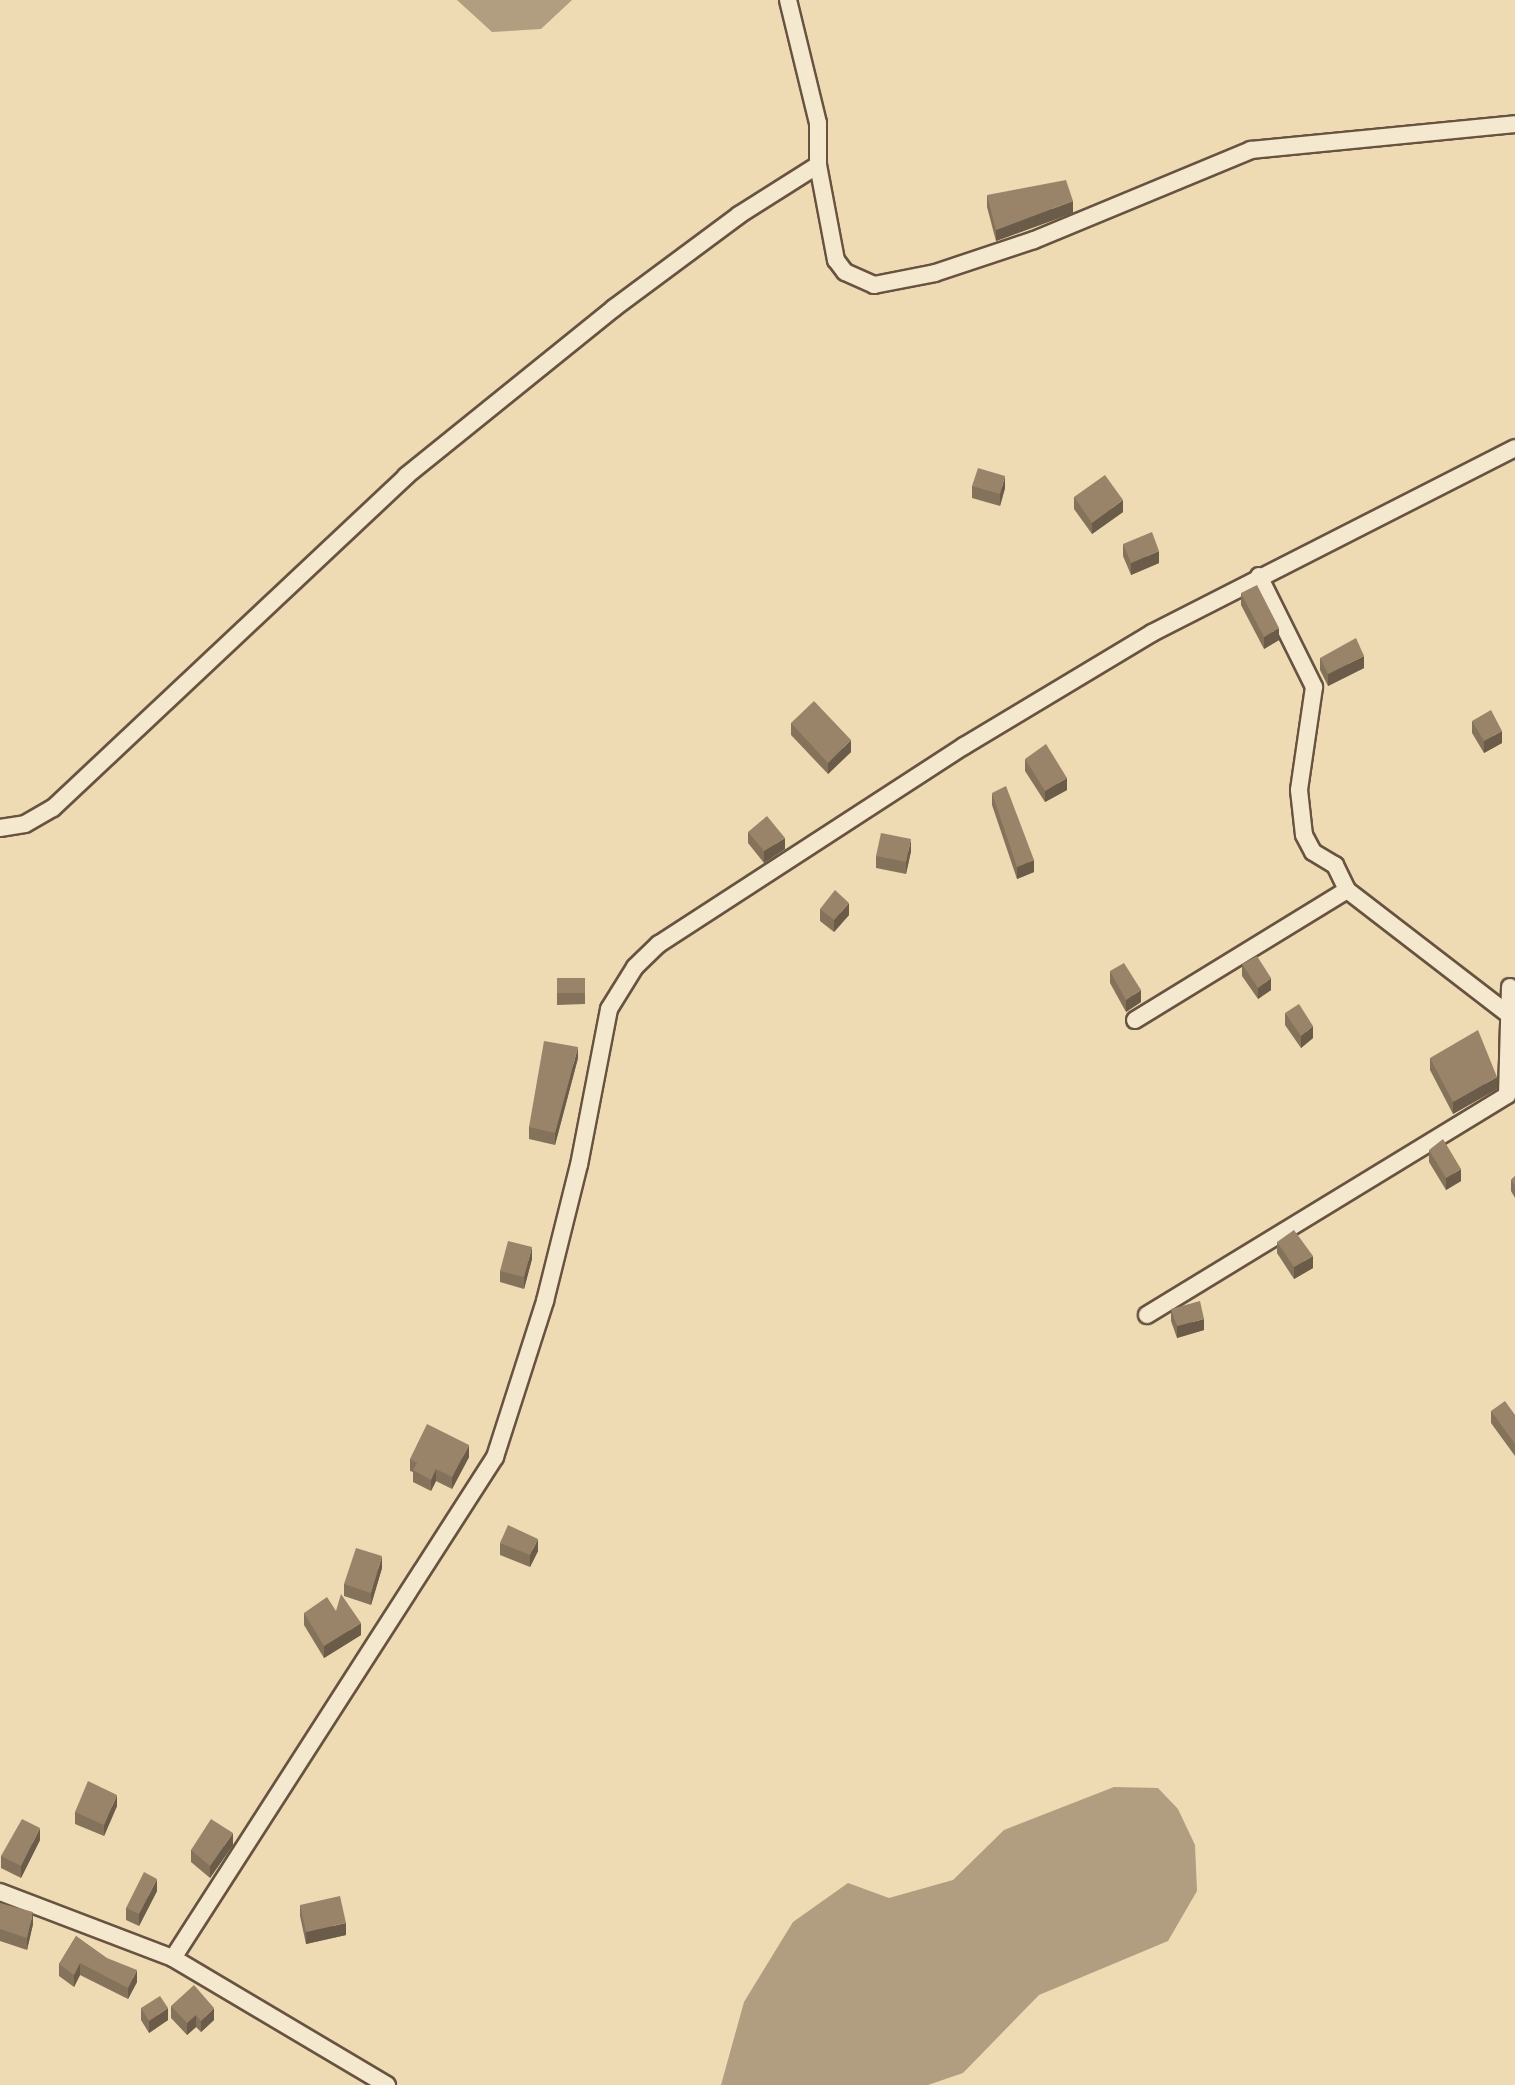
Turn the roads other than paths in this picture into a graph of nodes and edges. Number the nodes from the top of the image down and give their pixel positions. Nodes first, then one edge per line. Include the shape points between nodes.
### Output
1 (788, 0) edge
2 (1515, 124) edge
3 (818, 165) junction
4 (1515, 448) edge
5 (1259, 576) junction
6 (0, 828) edge
7 (1347, 890) junction
8 (1513, 986) edge
9 (1488, 996) junction
10 (1513, 1018) edge
11 (1135, 1020) dead end
12 (1511, 1101) edge
13 (1147, 1315) dead end
14 (0, 1892) edge
15 (173, 1958) junction
16 (387, 2085) edge

1 - 3 street via 818,123
2 - 3 street via 1251,150 1034,240 888,284 856,279 836,260
3 - 6 street via 739,215 614,308 406,476 53,808 25,824
4 - 5 street
5 - 7 street via 1314,687 1299,790 1304,835 1313,852 1335,865
5 - 15 street via 964,746 659,944 625,978 609,1009 579,1165 548,1289 495,1457
7 - 9 street
7 - 11 street
8 - 9 street
8 - 10 street
9 - 10 street
10 - 12 street
12 - 13 street
14 - 15 street
15 - 16 street

